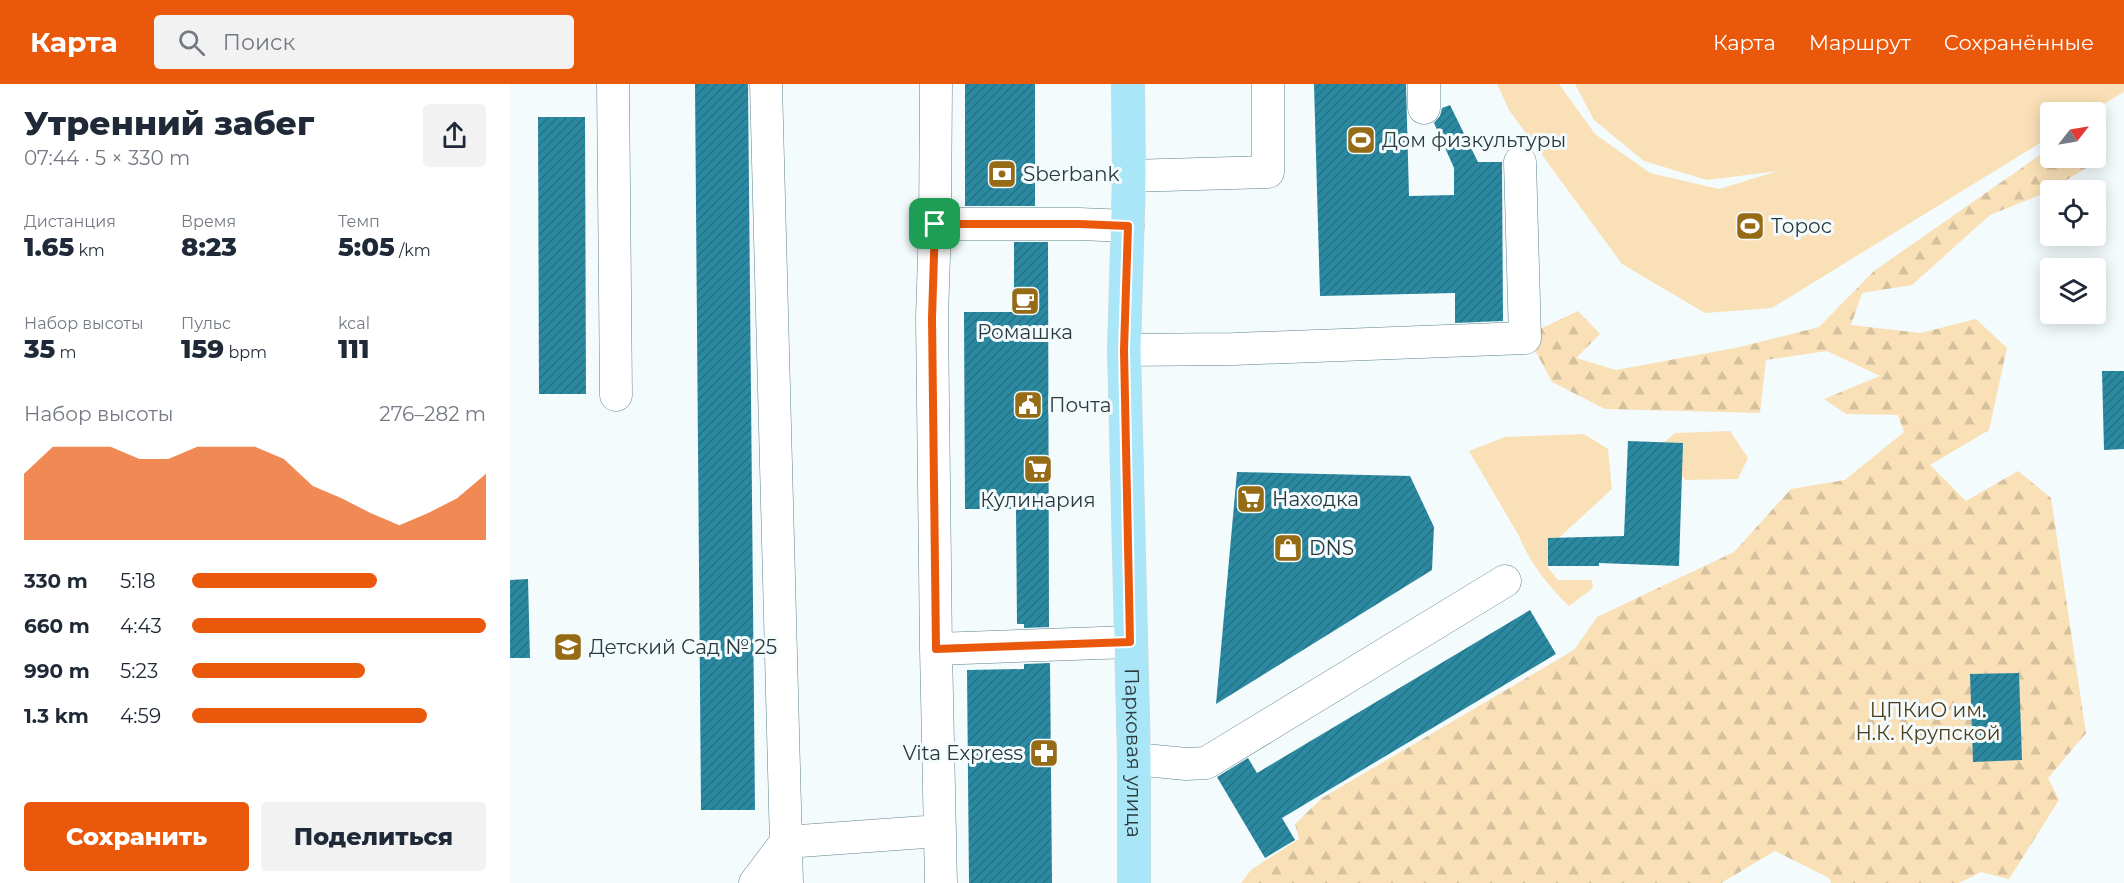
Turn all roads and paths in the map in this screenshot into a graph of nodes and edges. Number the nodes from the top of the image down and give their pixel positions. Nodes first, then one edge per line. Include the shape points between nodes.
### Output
1 (613, 84) edge
2 (766, 84) edge
3 (936, 84) edge
4 (1128, 84) edge
5 (1268, 84) edge
6 (1520, 162) dead end
7 (1129, 176) junction
8 (935, 224) junction
9 (1128, 226) junction
10 (1124, 350) junction
11 (616, 395) dead end
12 (1505, 581) dead end
13 (1130, 642) junction
14 (936, 649) junction
15 (1134, 759) junction
16 (939, 831) junction
17 (786, 842) junction
18 (755, 883) edge
19 (787, 883) edge
20 (941, 883) edge
21 (1134, 883) edge

1 - 11 lane
2 - 17 lane
3 - 8 lane
4 - 7 main road, Парковая улица
5 - 7 lane via 1269,172
6 - 10 lane via 1525,338
7 - 9 main road, Парковая улица
8 - 9 lane
8 - 14 lane via 932,318
9 - 10 main road, Парковая улица
10 - 13 main road, Парковая улица
12 - 15 lane via 1206,763
13 - 14 lane
13 - 15 main road, Парковая улица
14 - 16 lane
15 - 21 main road, Парковая улица
16 - 17 lane
16 - 20 lane
17 - 18 lane
17 - 19 lane

